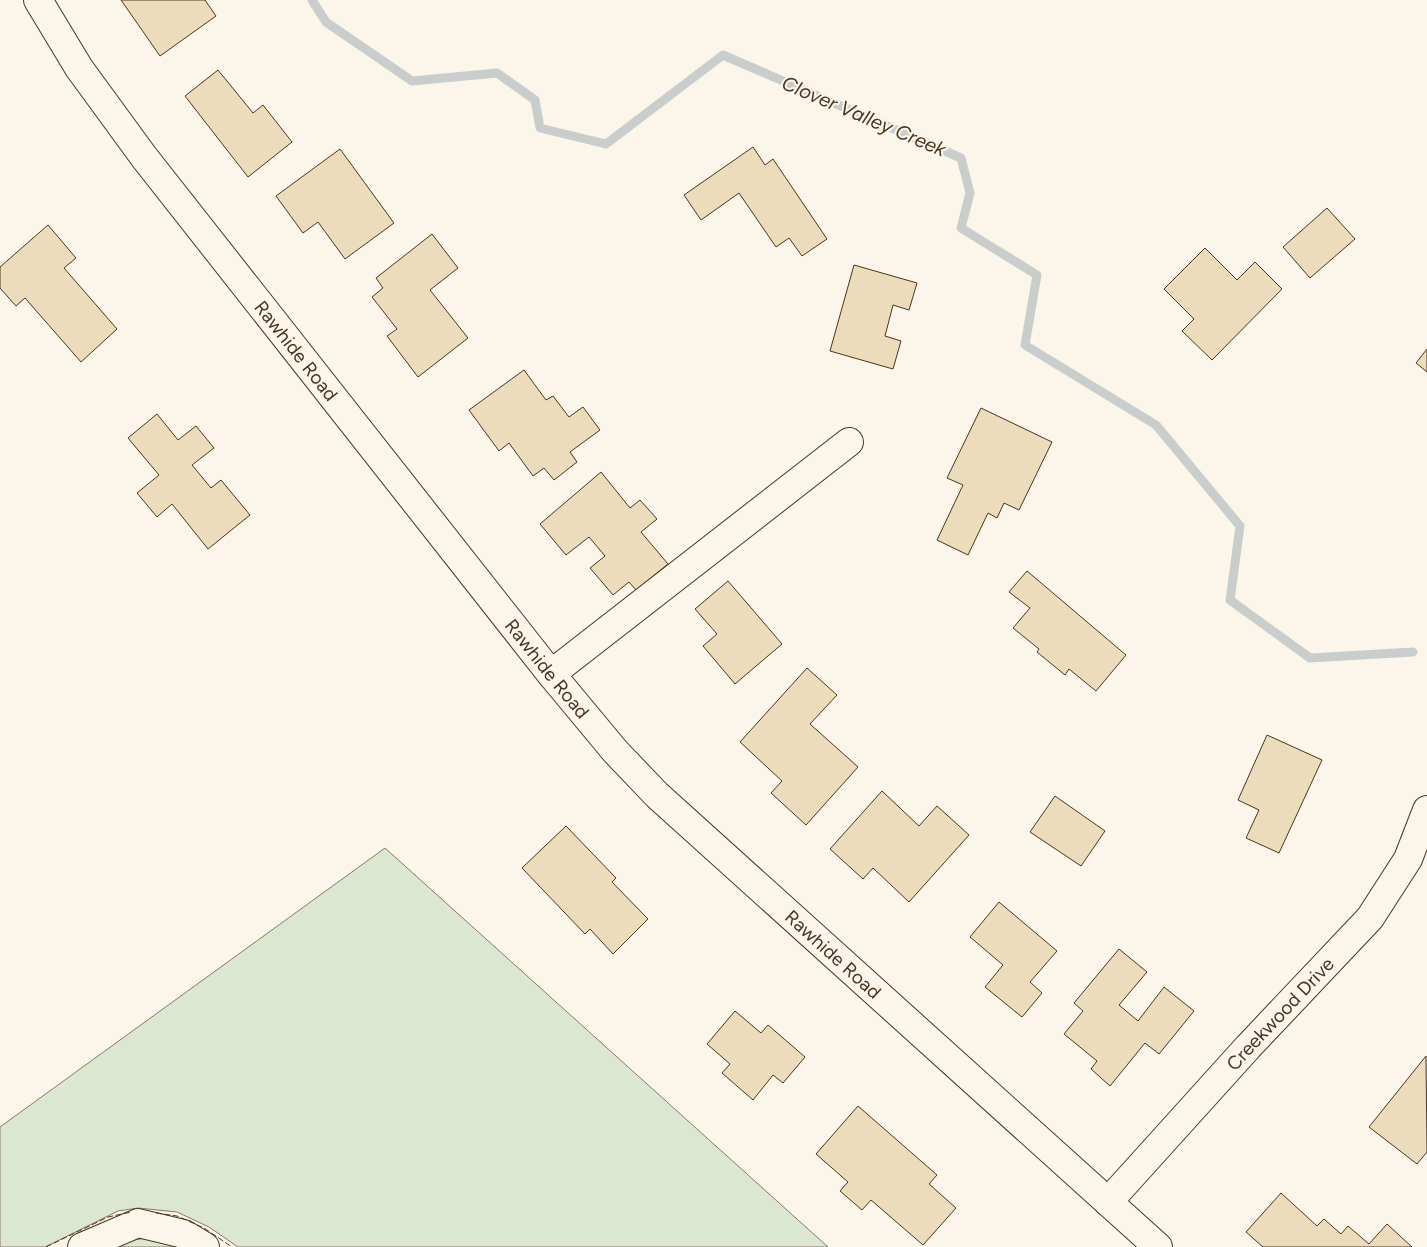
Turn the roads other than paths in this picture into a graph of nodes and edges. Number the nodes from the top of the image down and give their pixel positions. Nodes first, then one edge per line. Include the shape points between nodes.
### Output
1 (38, 0) edge
2 (849, 442) dead end
3 (550, 674) junction
4 (1427, 810) edge
5 (1108, 1202) junction
6 (82, 1247) edge
7 (205, 1247) edge
8 (1158, 1247) edge

1 - 3 street, Rawhide Road via 80,68 144,157
2 - 3 street
3 - 5 street, Rawhide Road via 614,751 657,795
4 - 5 street, Creekwood Drive via 1408,859 1370,918
5 - 8 street, Rawhide Road
6 - 7 street via 138,1222 184,1234

